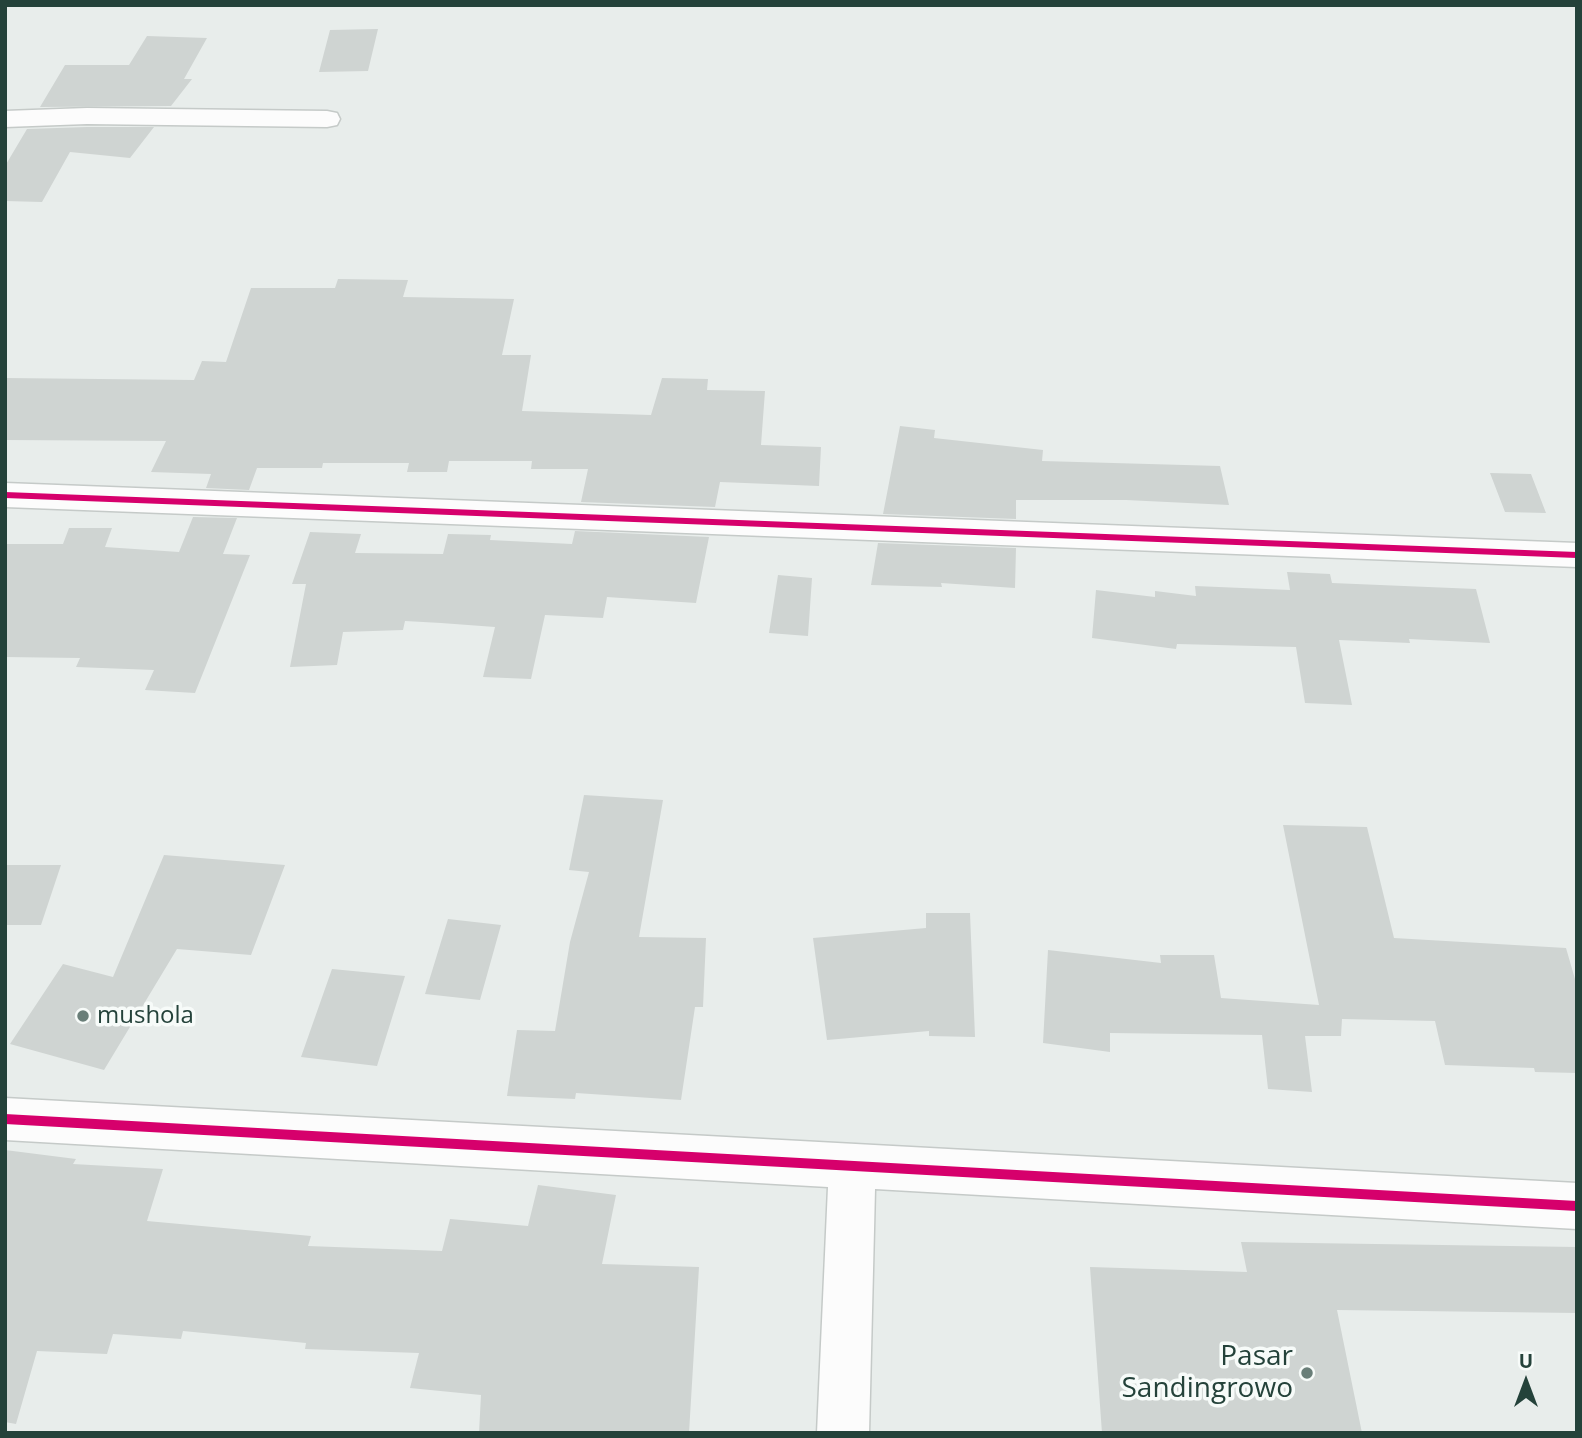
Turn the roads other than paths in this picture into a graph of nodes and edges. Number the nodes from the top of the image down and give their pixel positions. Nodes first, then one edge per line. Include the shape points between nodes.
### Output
1 (5, 119) edge
2 (327, 119) dead end
3 (5, 495) edge
4 (1577, 555) edge
5 (5, 1119) edge
6 (852, 1167) junction
7 (1577, 1206) edge
8 (843, 1433) edge

1 - 2 street
3 - 4 street
5 - 6 street
6 - 7 street
6 - 8 street

